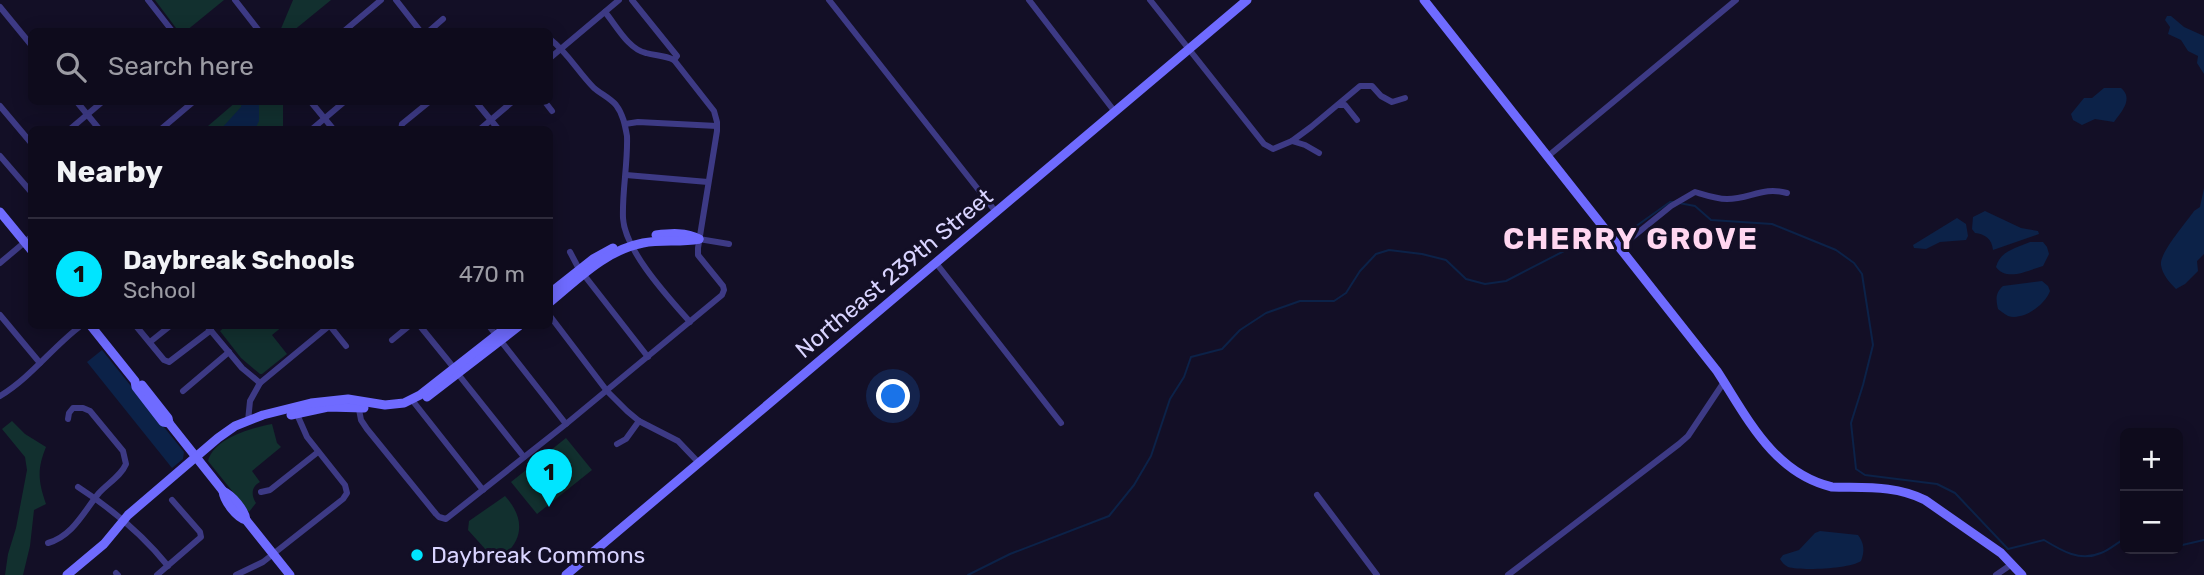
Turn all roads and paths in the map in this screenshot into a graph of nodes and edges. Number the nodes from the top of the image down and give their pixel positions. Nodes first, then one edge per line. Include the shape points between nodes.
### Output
1 (8, 0) edge
2 (148, 0) edge
3 (234, 0) edge
4 (381, 0) edge
5 (396, 0) edge
6 (620, 0) edge
7 (632, 0) edge
8 (829, 0) edge
9 (1029, 0) edge
10 (1150, 0) edge
11 (1247, 0) edge
12 (1424, 0) edge
13 (1736, 0) edge
14 (0, 7) edge
15 (605, 12) junction
16 (443, 19) dead end
17 (170, 28) edge
18 (257, 28) edge
19 (348, 28) edge
20 (418, 28) edge
21 (433, 28) edge
22 (28, 41) edge
23 (553, 41) edge
24 (562, 48) junction
25 (1189, 48) junction
26 (553, 56) edge
27 (674, 60) junction
28 (1405, 98) dead end
29 (80, 105) edge
30 (98, 105) edge
31 (189, 105) edge
32 (314, 105) edge
33 (341, 105) edge
34 (426, 105) edge
35 (479, 105) edge
36 (508, 105) edge
37 (547, 105) edge
38 (1338, 105) junction
39 (0, 106) edge
40 (552, 111) dead end
41 (1115, 111) junction
42 (6, 114) junction
43 (87, 114) junction
44 (325, 118) junction
45 (0, 119) edge
46 (491, 120) junction
47 (1357, 120) dead end
48 (168, 122) junction
49 (625, 124) junction
50 (74, 126) edge
51 (97, 126) edge
52 (164, 126) edge
53 (171, 126) edge
54 (316, 126) edge
55 (331, 126) edge
56 (402, 126) edge
57 (484, 126) edge
58 (496, 126) edge
59 (717, 126) junction
60 (28, 139) edge
61 (1292, 141) junction
62 (1318, 153) dead end
63 (0, 156) edge
64 (1547, 157) junction
65 (626, 175) junction
66 (708, 182) junction
67 (28, 188) edge
68 (1787, 193) dead end
69 (0, 212) edge
70 (996, 212) junction
71 (28, 239) edge
72 (699, 239) junction
73 (630, 243) junction
74 (729, 244) dead end
75 (1619, 248) junction
76 (570, 252) dead end
77 (0, 262) edge
78 (936, 263) junction
79 (581, 272) junction
80 (553, 291) edge
81 (553, 299) edge
82 (0, 315) edge
83 (553, 320) edge
84 (690, 322) junction
85 (77, 329) edge
86 (93, 329) edge
87 (139, 329) edge
88 (166, 329) edge
89 (208, 329) edge
90 (210, 329) edge
91 (325, 329) edge
92 (332, 329) edge
93 (405, 329) edge
94 (423, 329) edge
95 (491, 329) edge
96 (506, 329) edge
97 (514, 329) edge
98 (498, 338) junction
99 (392, 340) dead end
100 (150, 342) junction
101 (346, 346) dead end
102 (229, 352) junction
103 (648, 356) junction
104 (40, 363) junction
105 (456, 371) junction
106 (1724, 382) junction
107 (260, 383) junction
108 (183, 391) dead end
109 (607, 391) junction
110 (0, 396) edge
111 (414, 402) junction
112 (358, 404) junction
113 (295, 411) junction
114 (68, 419) dead end
115 (251, 420) junction
116 (639, 421) junction
117 (1061, 423) dead end
118 (566, 424) junction
119 (617, 443) dead end
120 (318, 452) junction
121 (195, 457) junction
122 (524, 457) junction
123 (699, 463) junction
124 (78, 487) dead end
125 (483, 490) junction
126 (261, 492) dead end
127 (1317, 495) dead end
128 (95, 498) junction
129 (172, 500) dead end
130 (123, 520) junction
131 (48, 542) dead end
132 (273, 554) junction
133 (2012, 564) junction
134 (168, 566) junction
135 (67, 575) edge
136 (157, 575) edge
137 (236, 575) edge
138 (290, 575) edge
139 (566, 575) edge
140 (1377, 575) edge
141 (1508, 575) edge
142 (1996, 575) edge
143 (2022, 575) edge

1 - 14 street
2 - 17 street
3 - 18 street
4 - 19 street
5 - 20 street
6 - 15 street
7 - 27 street via 677,56
8 - 70 street
9 - 41 street
10 - 25 street
11 - 25 street, Northeast 239th Street
12 - 64 street
13 - 64 street
14 - 22 street
15 - 24 street
15 - 27 street via 636,49
16 - 21 street
23 - 24 street
24 - 26 street
24 - 49 street via 595,88 613,101
25 - 41 street, Northeast 239th Street
25 - 61 street via 1264,144 1273,149
27 - 59 street via 712,108
28 - 38 street via 1392,102 1365,85
29 - 43 street
30 - 43 street
31 - 48 street
32 - 44 street
33 - 44 street
34 - 56 street
35 - 46 street
36 - 46 street
37 - 40 street
38 - 47 street via 1345,105
38 - 61 street
39 - 42 street
41 - 70 street, Northeast 239th Street
42 - 45 street
42 - 60 street
43 - 50 street
43 - 51 street
44 - 54 street
44 - 55 street
46 - 57 street
46 - 58 street
48 - 52 street
48 - 53 street
49 - 59 street
49 - 65 street
59 - 66 street
61 - 62 street
63 - 67 street
64 - 75 street
65 - 66 street
65 - 73 street via 623,218
66 - 72 street
68 - 75 street via 1763,190 1729,199 1695,192
69 - 71 street
70 - 78 street, Northeast 239th Street
71 - 77 street
72 - 73 street via 661,234
72 - 74 street
72 - 84 street via 698,255 724,290
73 - 79 street via 604,252
73 - 84 street
75 - 106 street
76 - 79 street
78 - 117 street
78 - 123 street, Northeast 239th Street
79 - 80 street
79 - 81 street
79 - 103 street
82 - 104 street
83 - 109 street
84 - 103 street
85 - 104 street
86 - 121 street via 141,383
87 - 100 street
88 - 100 street
89 - 100 street via 169,362
90 - 102 street
91 - 107 street
92 - 101 street
93 - 99 street
94 - 105 street
95 - 98 street
96 - 98 street
97 - 98 street
98 - 105 street
98 - 118 street
102 - 107 street
102 - 108 street
103 - 109 street
104 - 110 street
105 - 111 street
105 - 122 street
106 - 133 street via 1760,439 1810,480 1832,487 1912,493
106 - 141 street via 1688,436
107 - 115 street via 250,401
109 - 116 street
109 - 118 street
111 - 112 street
111 - 125 street
112 - 113 street via 339,399 311,403
112 - 125 street via 360,420 443,519
113 - 115 street
113 - 120 street
114 - 128 street via 73,408 90,411 123,451 126,462 122,471
115 - 121 street via 229,430
116 - 119 street via 626,439
116 - 123 street via 678,441
118 - 122 street
120 - 126 street via 270,490
120 - 132 street via 347,494
121 - 130 street
121 - 132 street
122 - 125 street
123 - 139 street, Northeast 239th Street
124 - 128 street
127 - 140 street
128 - 130 street
128 - 131 street via 74,526
129 - 134 street via 201,537
130 - 134 street
130 - 135 street via 104,544
132 - 137 street
132 - 138 street
133 - 142 street
133 - 143 street
134 - 136 street

